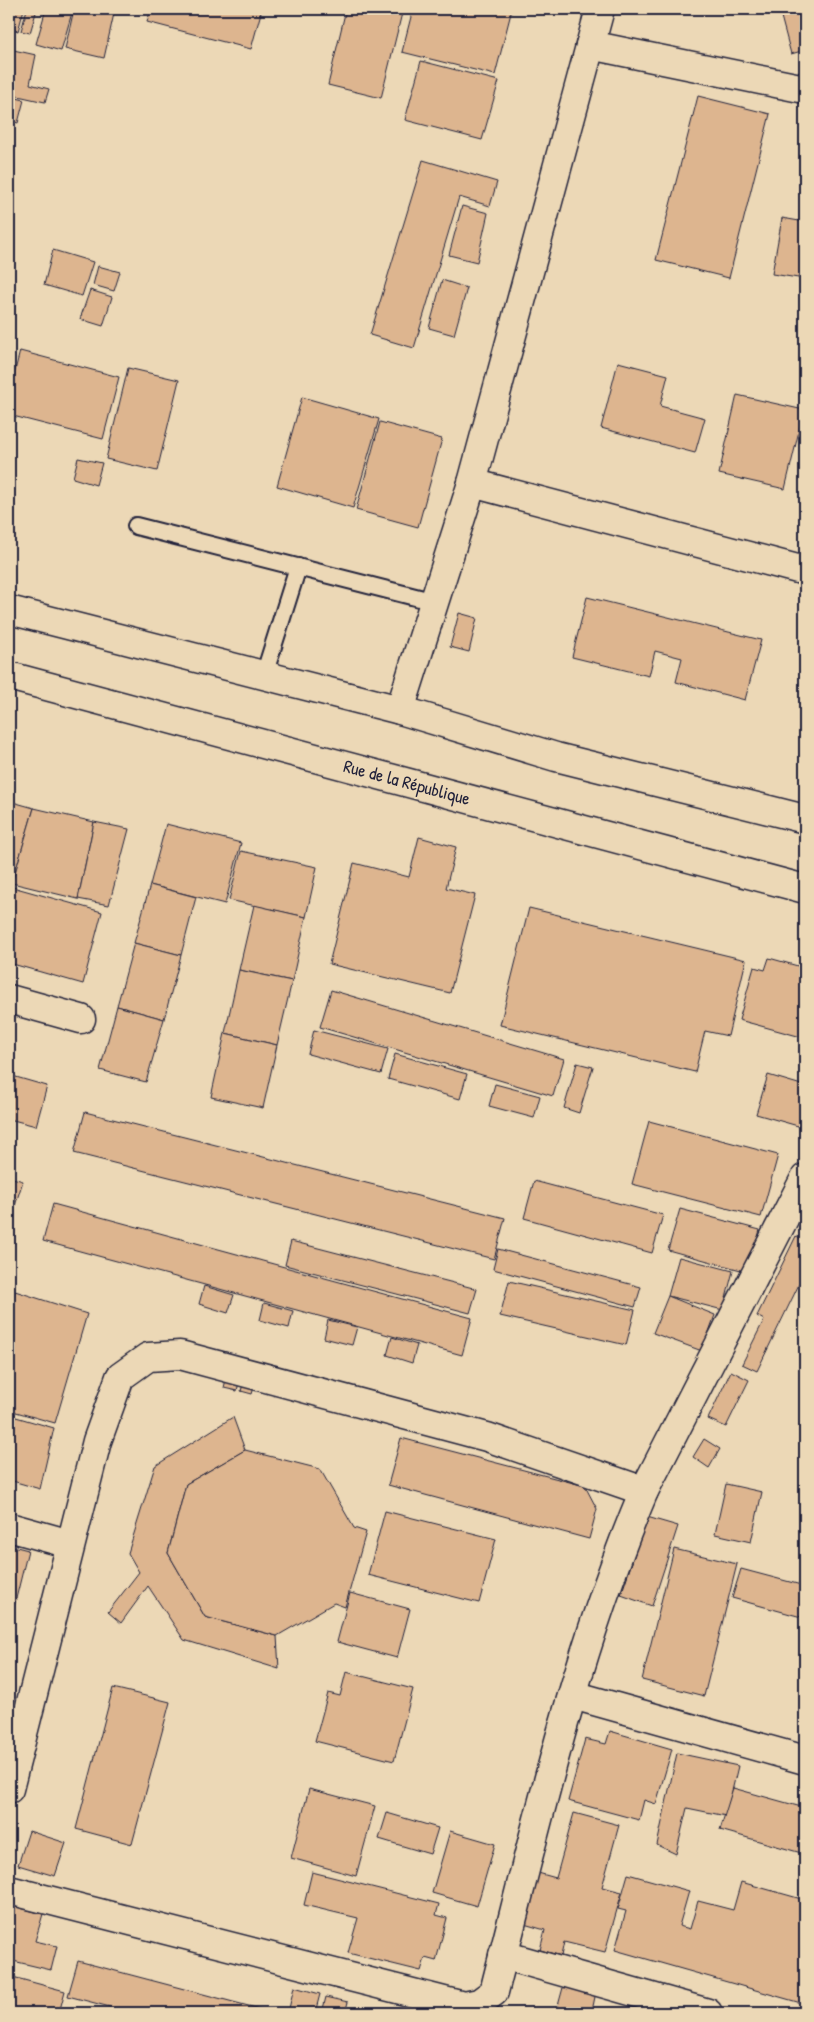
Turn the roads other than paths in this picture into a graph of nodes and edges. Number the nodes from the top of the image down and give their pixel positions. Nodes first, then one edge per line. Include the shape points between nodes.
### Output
1 (600, 9) edge
2 (590, 45) junction
3 (805, 89) edge
4 (472, 483) junction
5 (136, 526) dead end
6 (298, 567) junction
7 (805, 571) edge
8 (435, 602) junction
9 (9, 610) edge
10 (264, 675) junction
11 (9, 676) edge
12 (400, 710) junction
13 (805, 819) edge
14 (805, 888) edge
15 (9, 999) edge
16 (81, 1019) dead end
17 (801, 1195) edge
18 (644, 1491) junction
19 (9, 1527) edge
20 (70, 1544) junction
21 (573, 1695) junction
22 (805, 1760) edge
23 (9, 1789) edge
24 (9, 1890) edge
25 (503, 1955) junction
26 (708, 2013) edge

1 - 2 street
2 - 3 street
2 - 4 street
4 - 7 street
4 - 8 street
5 - 6 lane
6 - 8 lane
6 - 10 lane
8 - 12 street
9 - 10 street
10 - 12 street
11 - 14 street, Rue de la République
12 - 13 street via 556,757
15 - 16 street
17 - 18 street
18 - 20 street via 458,1429 180,1355 148,1357 120,1377 97,1441
18 - 21 street via 623,1541
19 - 20 street
20 - 23 street
21 - 22 street
21 - 25 street
24 - 25 street via 464,2006 479,2003 494,1992
25 - 26 street

